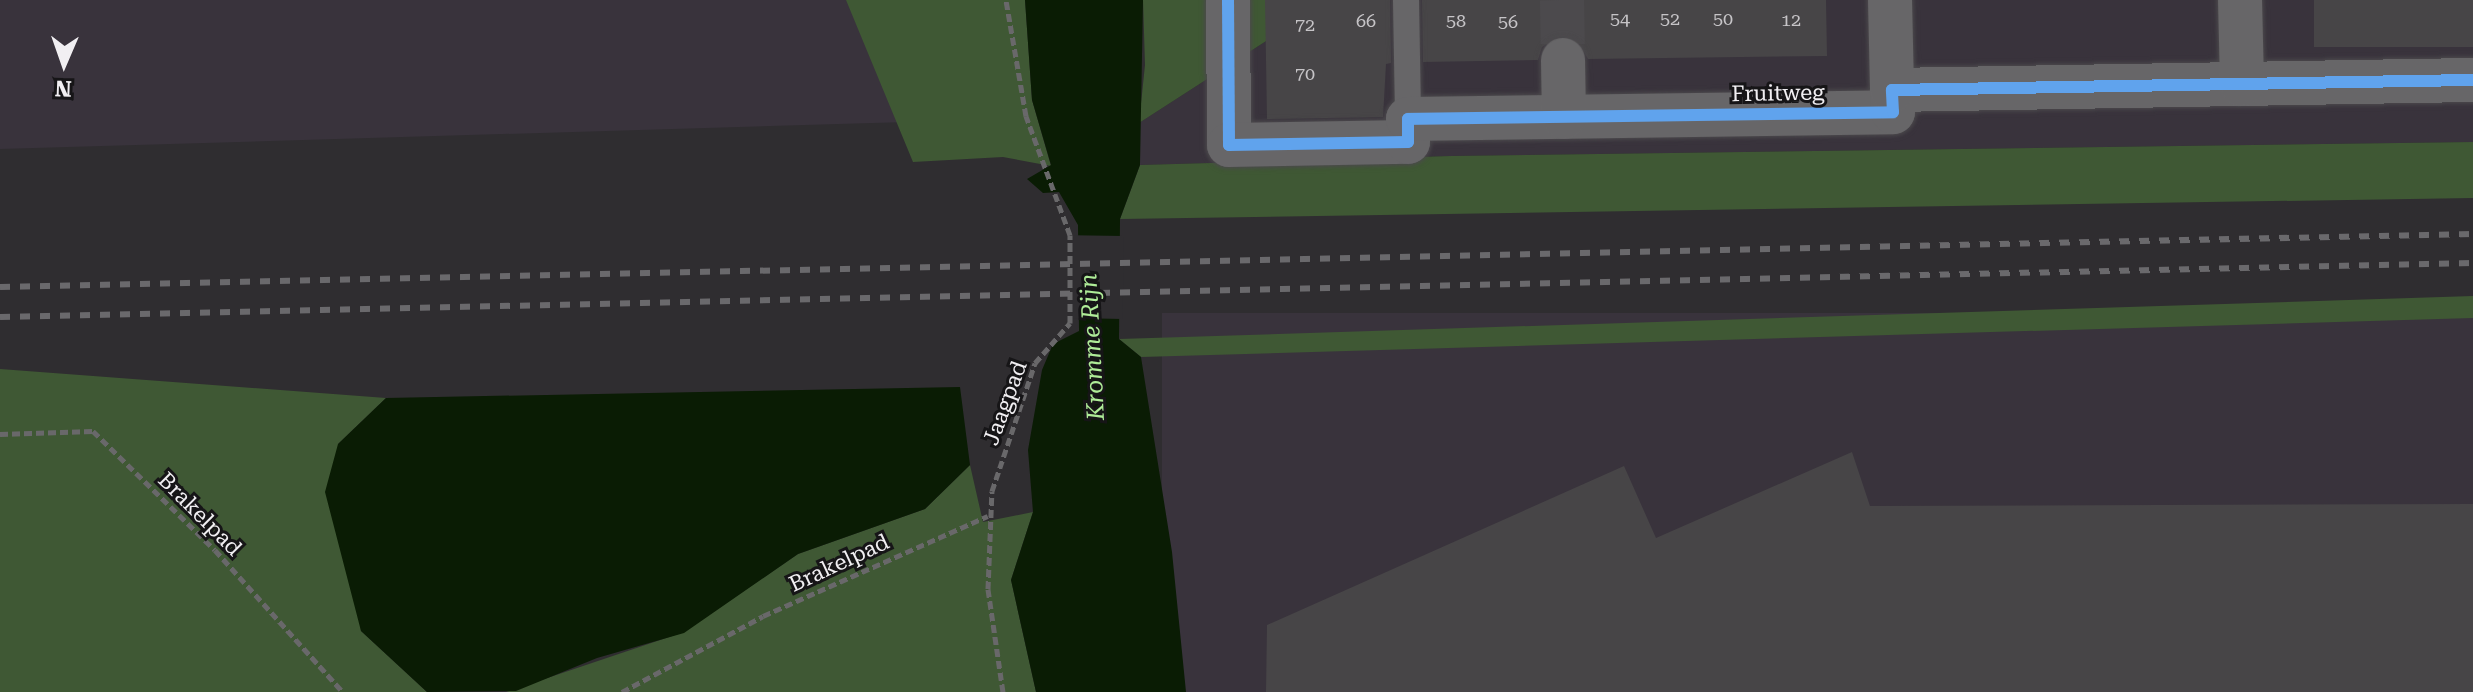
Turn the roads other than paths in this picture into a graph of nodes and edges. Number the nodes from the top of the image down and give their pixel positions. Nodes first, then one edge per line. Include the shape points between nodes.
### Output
1 (1228, 0) edge
2 (1406, 0) edge
3 (1890, 0) edge
4 (2240, 0) edge
5 (1563, 60) tunnel mouth
6 (2473, 80) edge
7 (2242, 84) junction
8 (1892, 90) junction
9 (1564, 117) junction
10 (1408, 119) junction

1 - 10 street via 1229,145 1408,142
2 - 10 lane
3 - 8 street
4 - 7 street
5 - 9 street
6 - 7 street
7 - 8 street
8 - 9 street, Fruitweg via 1893,112
9 - 10 street, Fruitweg

